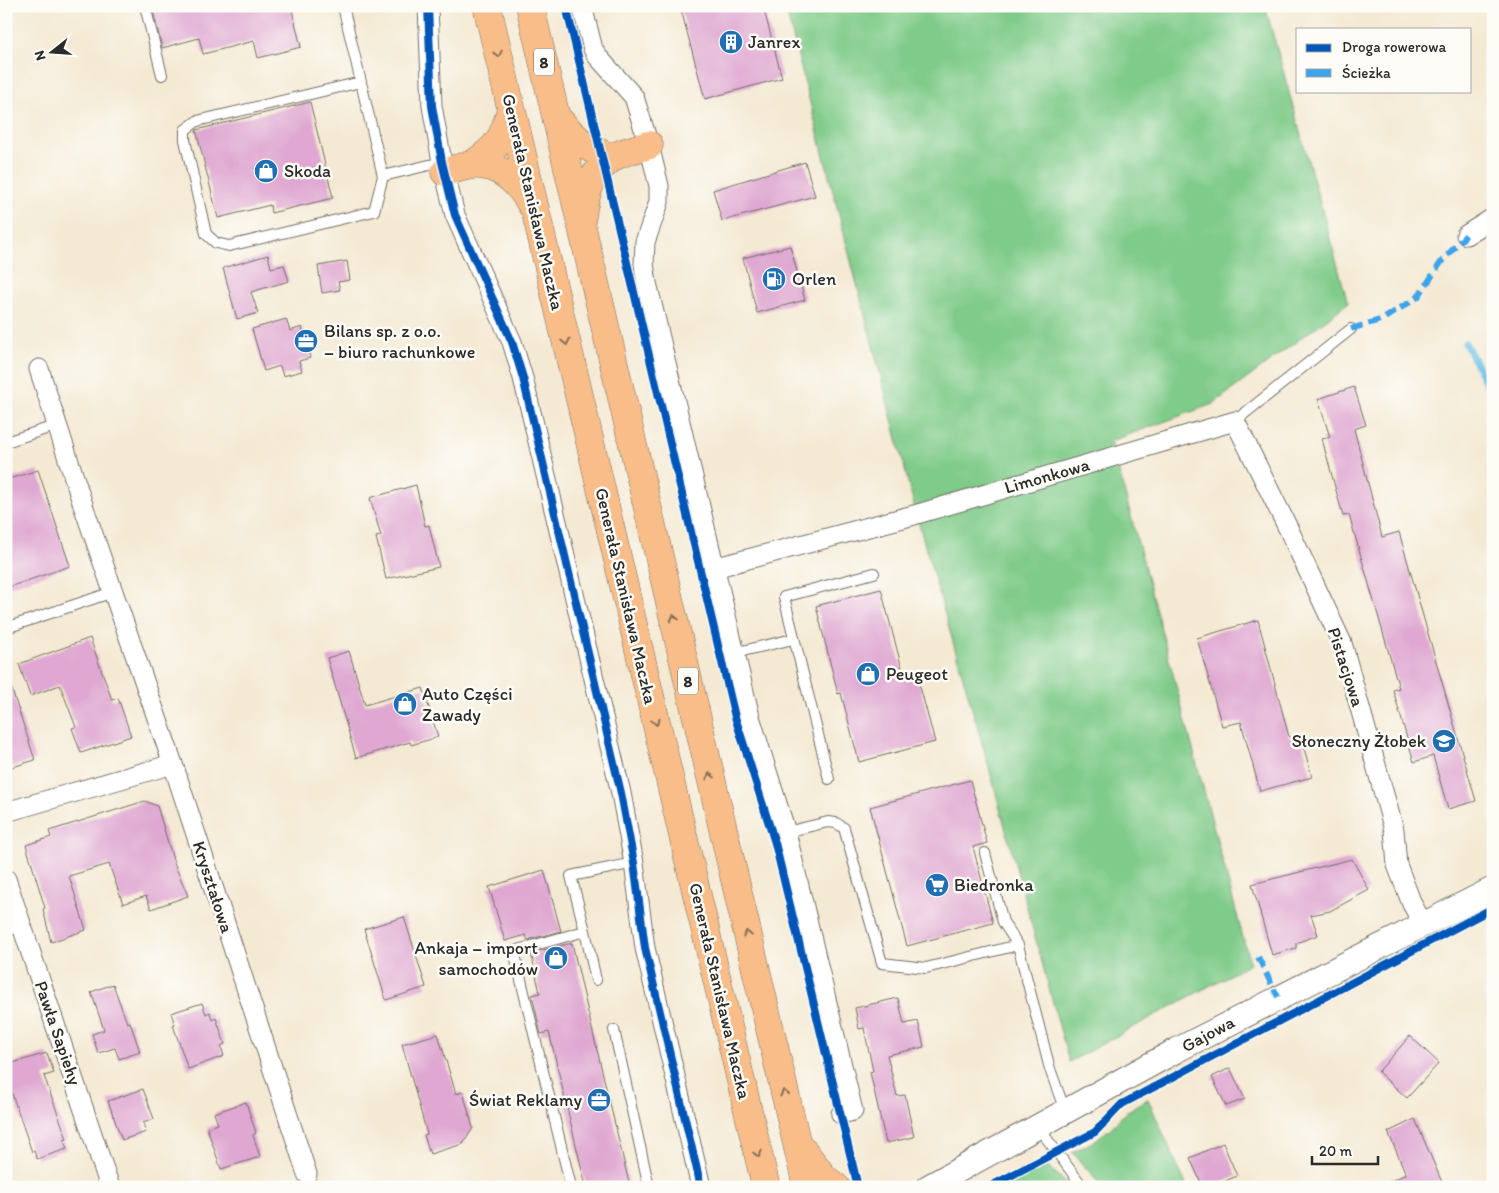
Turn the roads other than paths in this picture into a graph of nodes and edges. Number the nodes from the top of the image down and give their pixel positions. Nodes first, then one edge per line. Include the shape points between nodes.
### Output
1 (145, 6) edge
2 (343, 6) edge
3 (428, 6) edge
4 (486, 6) edge
5 (530, 6) edge
6 (582, 6) edge
7 (162, 75) dead end
8 (361, 82) junction
9 (511, 109) junction
10 (557, 118) junction
11 (649, 145) junction
12 (613, 157) junction
13 (472, 165) junction
14 (444, 167) junction
15 (383, 176) junction
16 (535, 210) junction
17 (1493, 218) edge
18 (581, 223) junction
19 (1466, 235) dead end
20 (1351, 328) dead end
21 (39, 368) dead end
22 (1235, 421) junction
23 (58, 425) junction
24 (6, 442) edge
25 (714, 568) junction
26 (874, 573) dead end
27 (114, 592) junction
28 (6, 628) edge
29 (793, 639) junction
30 (734, 653) junction
31 (172, 764) junction
32 (829, 779) dead end
33 (6, 812) edge
34 (786, 832) junction
35 (984, 853) dead end
36 (634, 863) junction
37 (6, 879) edge
38 (1493, 888) edge
39 (1423, 924) junction
40 (14, 928) edge
41 (584, 931) junction
42 (1018, 945) junction
43 (596, 980) dead end
44 (614, 1030) dead end
45 (1065, 1111) junction
46 (841, 1114) dead end
47 (1038, 1126) junction
48 (795, 1140) junction
49 (307, 1174) dead end
50 (104, 1185) edge
51 (571, 1187) edge
52 (650, 1187) edge
53 (701, 1187) edge
54 (766, 1187) edge
55 (807, 1187) edge
56 (836, 1187) edge
57 (928, 1187) edge
58 (1083, 1187) edge

1 - 7 lane
2 - 8 lane
3 - 14 street via 432,106
4 -> 9 highway, Generała Stanisława Maczka
5 - 10 highway, 8
6 - 11 street via 593,49 634,97
8 - 15 lane
8 - 15 lane via 197,121 186,130 185,140 206,234 216,243 228,246 374,211
9 - 13 highway via 505,133 490,152
9 - 16 highway, Generała Stanisława Maczka
10 - 12 highway via 586,147
10 - 18 highway, 8
11 - 12 highway
11 - 25 street via 659,186 659,202 645,242 644,264
12 - 18 highway via 591,180 584,198
13 - 14 highway
13 - 16 highway via 494,167 511,178
14 - 15 lane
14 - 36 street via 455,215 512,342 523,378 619,784
16 -> 54 highway, Generała Stanisława Maczka
17 - 19 street
48 -> 18 highway, 8
20 - 22 lane, Limonkowa
21 - 23 street, Kryształowa
22 - 25 street, Limonkowa via 914,515
22 - 39 street, Pistacjowa via 1342,643 1394,830 1397,865
23 - 24 lane
23 - 27 street, Kryształowa
25 - 30 street
26 - 29 lane via 784,597
27 - 28 lane
27 - 31 street, Kryształowa
29 - 30 lane
29 - 32 lane
30 - 34 street via 750,718
31 - 33 street
31 - 49 street, Kryształowa
34 - 42 lane via 828,822 844,828 882,963 926,968
34 - 46 street via 853,1111
35 - 42 lane via 1003,922
36 - 41 lane via 571,876
36 - 53 street via 645,948
37 - 40 street, Pawła Sapiehy
38 - 39 street, Gajowa
39 - 45 street, Gajowa
40 - 50 street, Pawła Sapiehy
41 - 43 lane
41 - 51 lane via 514,951
42 - 45 lane via 1050,1068
44 - 52 lane
45 - 47 street, Gajowa
47 - 57 street, Gajowa
47 - 58 lane
48 - 55 highway, 8
48 - 56 highway via 824,1178

